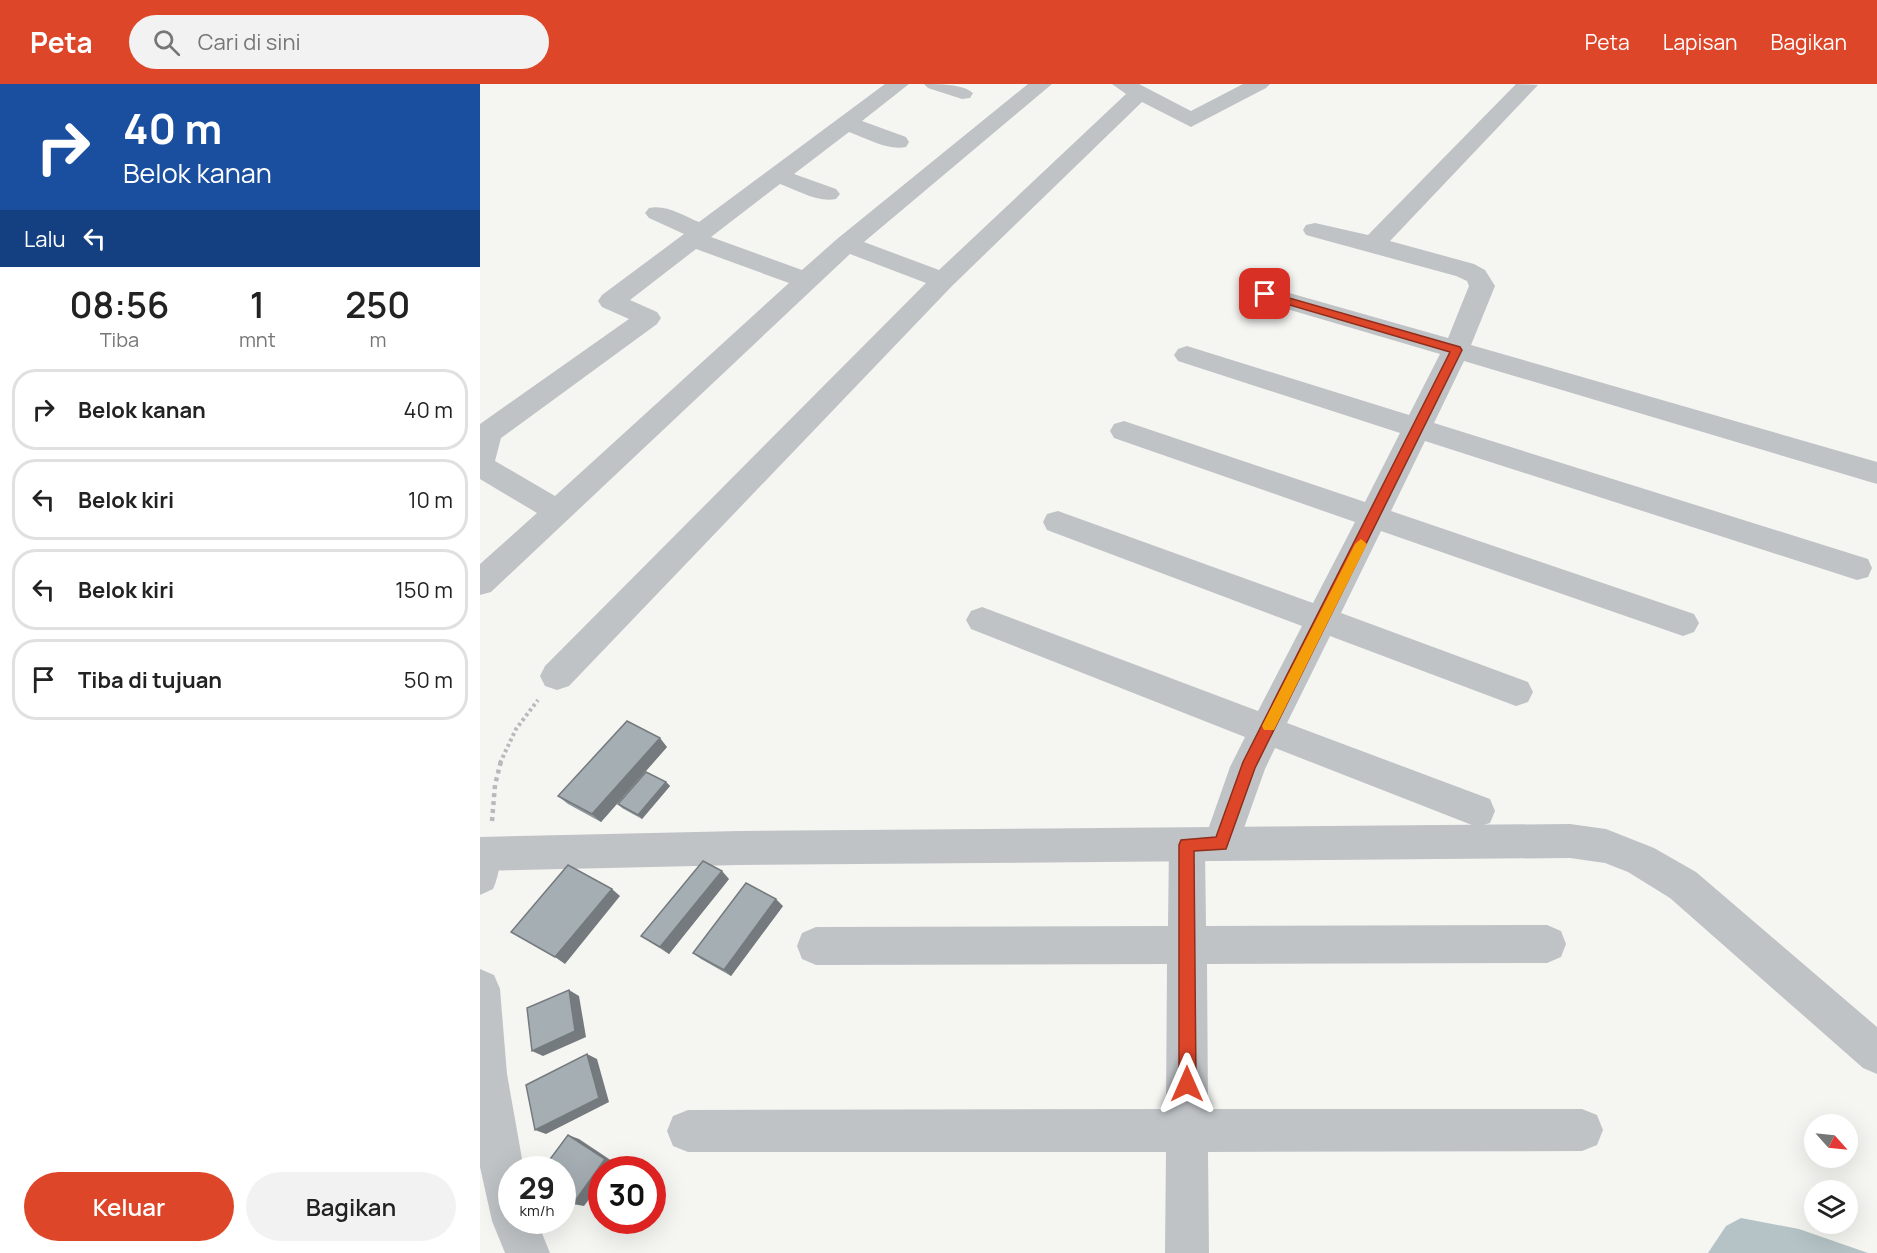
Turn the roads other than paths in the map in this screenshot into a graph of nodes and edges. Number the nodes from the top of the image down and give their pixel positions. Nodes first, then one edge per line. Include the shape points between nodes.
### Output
1 (898, 84) edge
2 (935, 84) edge
3 (1041, 84) edge
4 (1259, 84) edge
5 (1527, 85) edge
6 (1131, 88) edge
7 (962, 93) dead end
8 (846, 123) junction
9 (898, 142) dead end
10 (777, 175) junction
11 (828, 194) dead end
12 (657, 213) dead end
13 (1316, 230) dead end
14 (697, 236) junction
15 (846, 244) junction
16 (1373, 244) junction
17 (943, 280) junction
18 (807, 281) junction
19 (1265, 294) dead end
20 (1456, 350) junction
21 (1186, 355) dead end
22 (1417, 428) junction
23 (1124, 431) dead end
24 (480, 464) edge
25 (1877, 473) edge
26 (558, 512) junction
27 (1374, 516) junction
28 (1058, 522) dead end
29 (1857, 568) dead end
30 (480, 583) edge
31 (982, 620) dead end
32 (1323, 621) junction
33 (1683, 623) dead end
34 (557, 676) road end
35 (1516, 692) dead end
36 (1266, 732) junction
37 (1477, 811) dead end
38 (1204, 844) junction
39 (480, 862) edge
40 (1547, 944) dead end
41 (1187, 945) junction
42 (816, 946) dead end
43 (480, 989) edge
44 (1877, 1054) edge
45 (1582, 1130) dead end
46 (688, 1131) dead end
47 (1187, 1131) junction
48 (500, 1156) edge
49 (520, 1234) edge
50 (528, 1253) edge
51 (1187, 1253) edge

1 - 8 street
2 - 7 street
3 - 15 street
4 - 6 street via 1191,120
5 - 16 street
6 - 17 street
8 - 9 street
8 - 10 street
10 - 11 street
10 - 14 street
12 - 14 street
13 - 16 street
14 - 18 street
14 - 24 street via 611,301 648,318 488,433
15 - 17 street
15 - 18 street
16 - 20 street via 1476,276 1482,286
17 - 34 street
18 - 26 street
19 - 20 street
20 - 22 street
20 - 25 street
21 - 22 street
22 - 27 street
22 - 29 street
23 - 27 street
24 - 26 street
26 - 30 street
27 - 32 street
27 - 33 street
28 - 32 street
31 - 36 street
32 - 35 street
32 - 36 street
36 - 37 street
36 - 38 street
38 - 39 street via 740,848
38 - 41 street
38 - 44 street via 1570,841 1606,846 1641,860 1683,885
40 - 41 street
41 - 42 street
41 - 47 street
43 - 48 street
45 - 47 street
46 - 47 street
47 - 51 street
49 - 50 street

